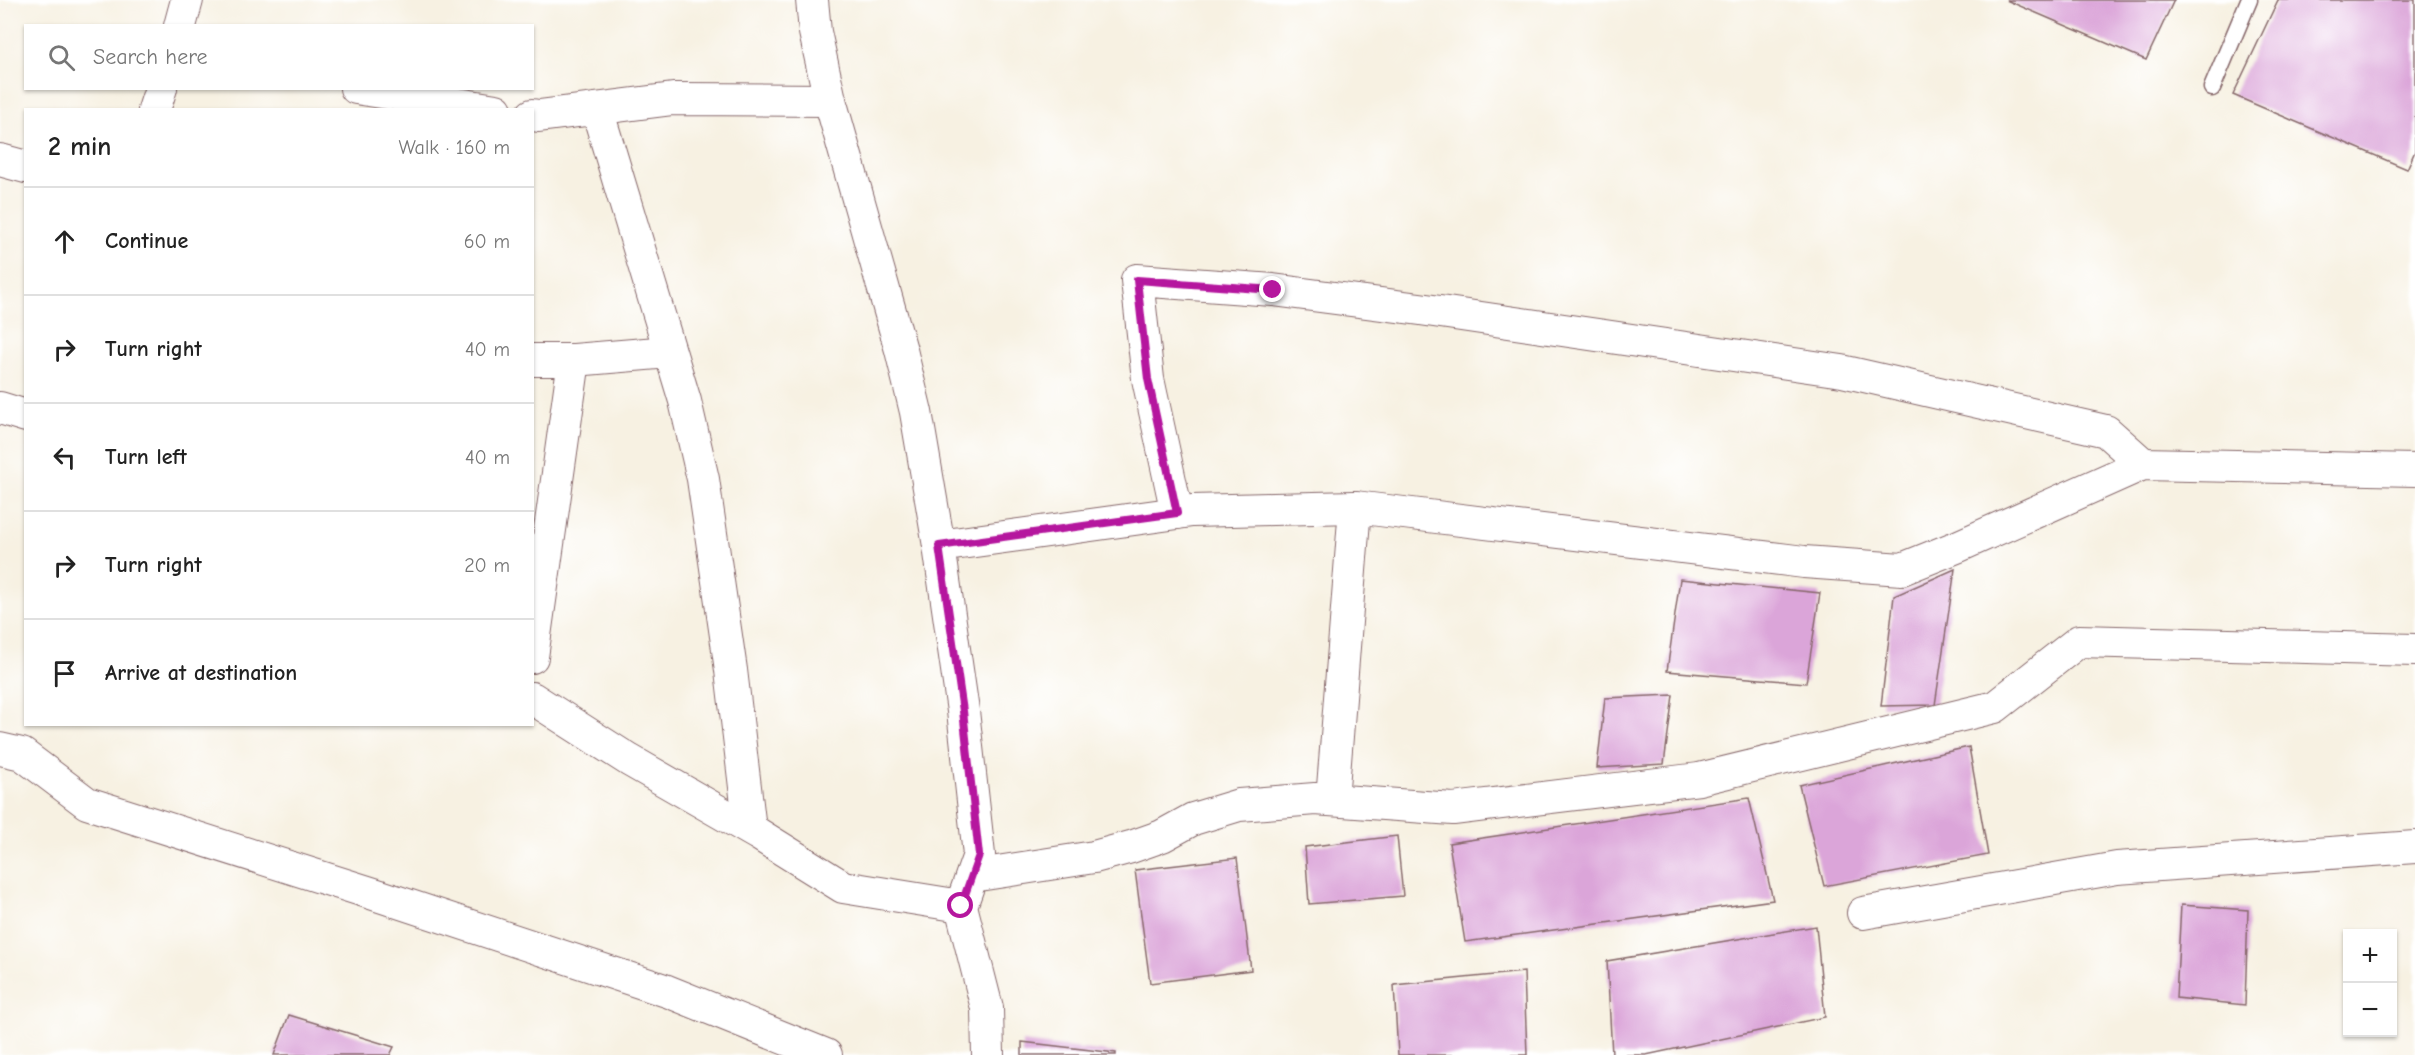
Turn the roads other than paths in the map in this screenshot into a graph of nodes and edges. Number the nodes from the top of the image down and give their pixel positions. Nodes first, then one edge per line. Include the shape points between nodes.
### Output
1 (187, 0) edge
2 (812, 0) edge
3 (2250, 0) edge
4 (181, 24) edge
5 (2212, 88) dead end
6 (159, 90) edge
7 (369, 90) edge
8 (830, 100) junction
9 (155, 108) edge
10 (483, 108) edge
11 (597, 109) junction
12 (534, 115) edge
13 (0, 160) edge
14 (24, 166) edge
15 (669, 352) junction
16 (534, 360) edge
17 (574, 360) junction
18 (0, 408) edge
19 (24, 415) edge
20 (2143, 464) junction
21 (2415, 470) edge
22 (1355, 507) junction
23 (1177, 513) junction
24 (939, 546) junction
25 (534, 643) edge
26 (2415, 650) edge
27 (534, 699) edge
28 (0, 749) edge
29 (1332, 800) junction
30 (750, 829) junction
31 (2415, 847) edge
32 (972, 876) junction
33 (961, 906) junction
34 (1863, 913) dead end
35 (826, 1055) edge
36 (988, 1055) edge

1 - 4 street
2 - 8 street
3 - 5 lane
6 - 9 street
7 - 10 street
8 - 11 street via 673,99
8 - 24 street via 903,358
11 - 12 street
11 - 15 street
13 - 14 street
15 - 17 street
15 - 30 street via 703,479
16 - 17 street
17 - 25 street
18 - 19 street
20 - 21 street
20 - 22 street via 1902,568 1804,562
20 - 23 street via 2106,430 1842,371 1398,306 1273,290 1137,280 1148,379
22 - 23 street
22 - 29 street
23 - 24 street
24 - 32 street via 979,855
26 - 29 street via 2079,641 1995,706 1699,779 1453,808
27 - 30 street via 629,760
28 - 35 street via 22,754 87,803 667,992
29 - 32 street via 1239,805 1193,819 1162,836 1094,857
30 - 33 street via 843,887
31 - 34 street via 2117,868
32 - 33 street
33 - 36 street via 987,1008

